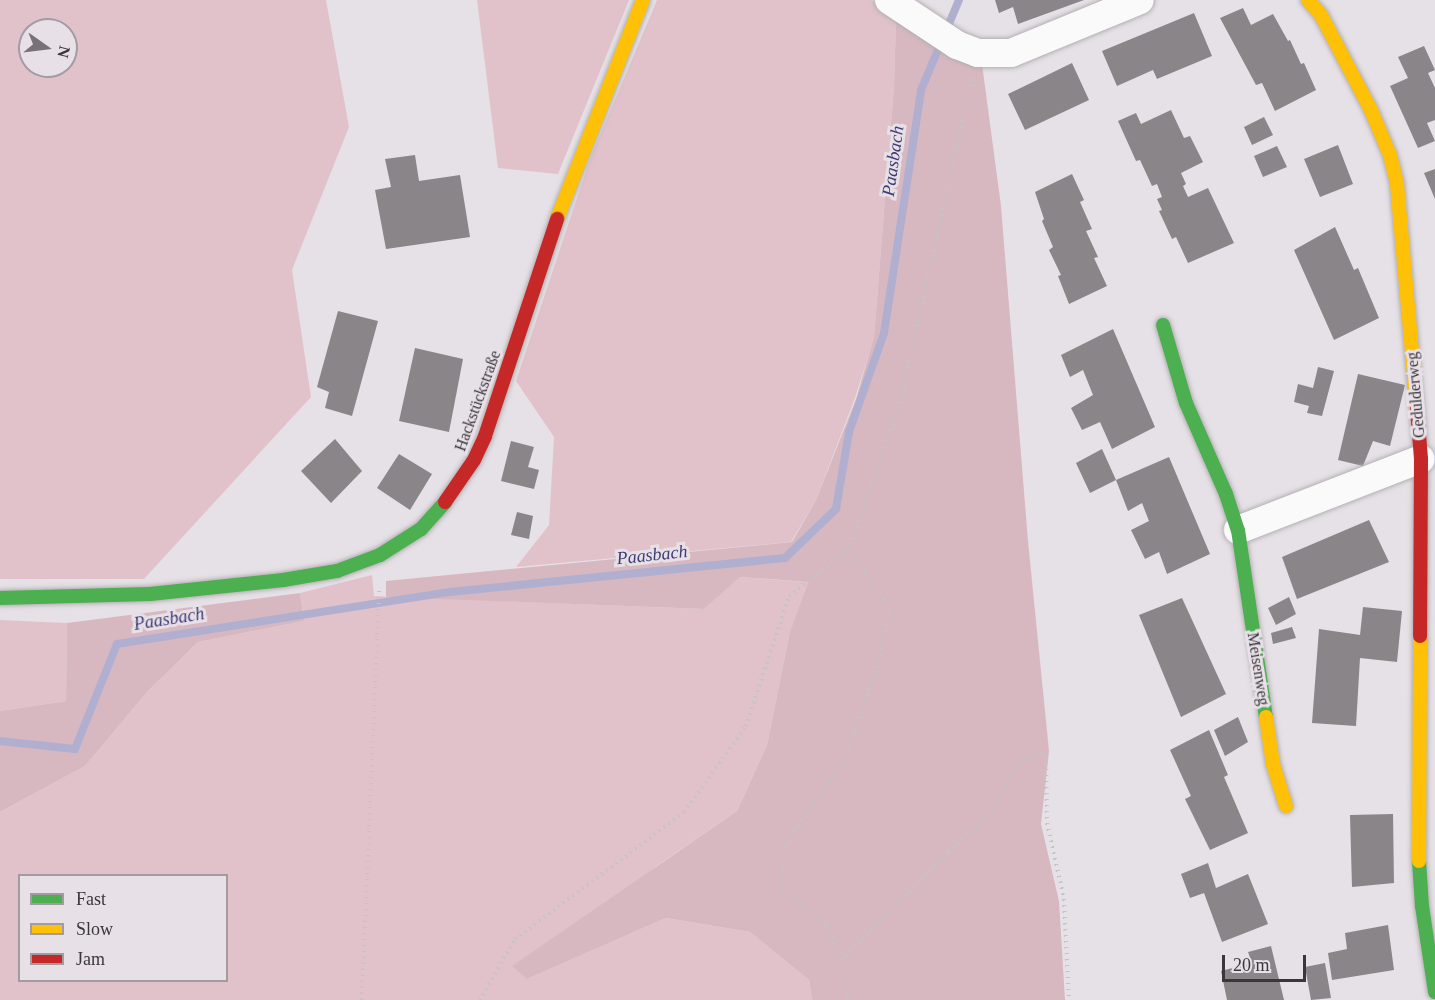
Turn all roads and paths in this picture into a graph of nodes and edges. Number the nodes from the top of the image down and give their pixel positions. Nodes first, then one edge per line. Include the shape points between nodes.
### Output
1 (643, 0) edge
2 (889, 0) edge
3 (1140, 0) edge
4 (1308, 0) edge
5 (968, 49) junction
6 (1162, 324) dead end
7 (1421, 459) junction
8 (1238, 530) junction
9 (849, 550) junction
10 (380, 578) dead end
11 (0, 598) edge
12 (1286, 806) dead end
13 (842, 960) junction
14 (1435, 992) edge
15 (362, 1000) edge
16 (480, 1000) edge
17 (847, 1000) edge
18 (1069, 1000) edge

1 - 11 street, Hackstückstraße via 562,205 485,436 453,493 421,529 380,555 337,571 283,580 150,594
2 - 5 street
3 - 5 street via 1011,53
4 - 7 street, Gedulderweg via 1321,15 1390,155 1397,184
5 - 9 path via 900,403
6 - 8 street, Meisenweg via 1186,403
7 - 8 street
7 - 14 street, Gedulderweg via 1419,864
8 - 12 street, Meisenweg via 1273,764
9 - 13 path via 891,609 874,677 846,758 785,846 783,890 825,922
9 - 16 path via 789,596 746,726 684,812 515,939
10 - 15 path
13 - 17 path
13 - 18 path via 989,816 1018,762 1046,752 1047,823 1064,899

